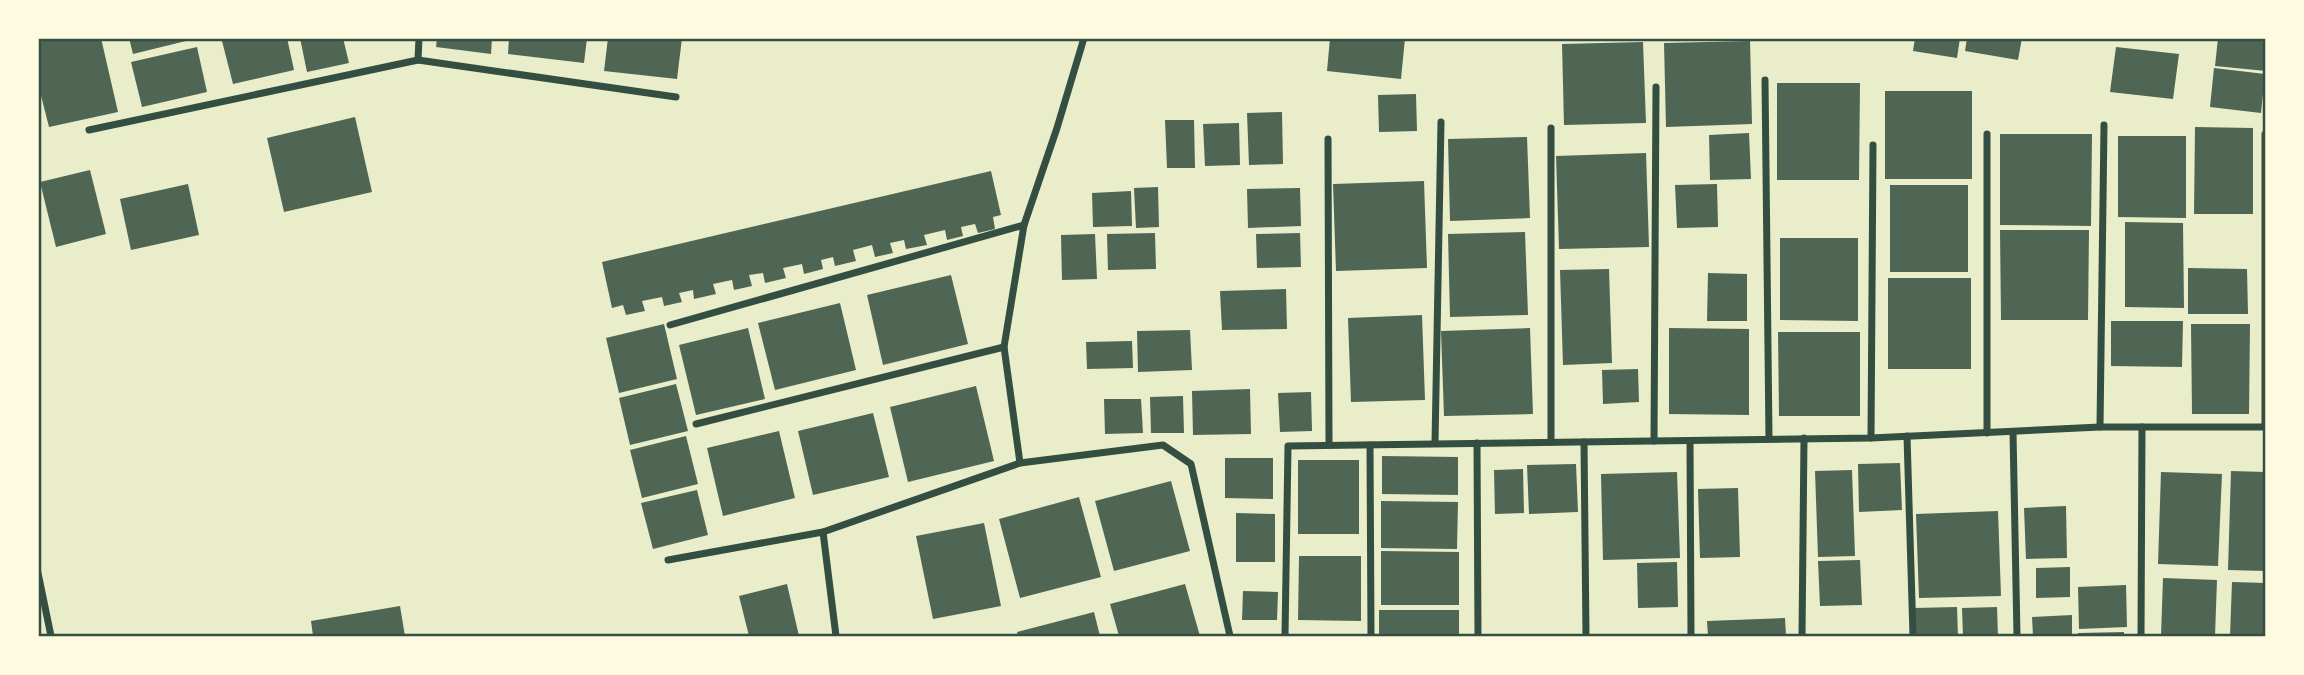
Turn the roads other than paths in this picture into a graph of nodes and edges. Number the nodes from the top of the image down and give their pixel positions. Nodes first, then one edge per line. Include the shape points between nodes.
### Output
1 (419, 38) edge
2 (1084, 38) edge
3 (418, 60) junction
4 (1765, 80) dead end
5 (1656, 87) dead end
6 (676, 97) dead end
7 (1441, 122) dead end
8 (2104, 125) dead end
9 (1551, 128) dead end
10 (89, 130) dead end
11 (1987, 134) dead end
12 (2265, 134) edge
13 (1328, 139) dead end
14 (1873, 145) dead end
15 (1024, 225) junction
16 (670, 325) dead end
17 (1004, 347) junction
18 (696, 424) dead end
19 (2265, 426) edge
20 (2143, 427) junction
21 (2100, 428) junction
22 (2013, 432) junction
23 (1987, 433) junction
24 (1907, 436) junction
25 (1769, 438) junction
26 (1804, 438) junction
27 (1871, 438) junction
28 (1654, 441) junction
29 (1690, 441) junction
30 (1551, 442) junction
31 (1584, 442) junction
32 (1435, 443) junction
33 (1477, 443) junction
34 (1329, 445) junction
35 (1370, 445) junction
36 (1020, 463) junction
37 (823, 532) junction
38 (667, 560) dead end
39 (38, 573) edge
40 (51, 636) edge
41 (836, 636) edge
42 (1230, 636) edge
43 (1285, 636) edge
44 (1371, 636) edge
45 (1478, 636) edge
46 (1586, 636) edge
47 (1691, 636) edge
48 (1802, 636) edge
49 (1913, 636) edge
50 (2017, 636) edge
51 (2141, 636) edge

1 - 3 street
2 - 15 street
3 - 6 street
3 - 10 street
4 - 25 street
5 - 28 street
7 - 32 street
8 - 21 street
9 - 30 street
11 - 23 street
12 - 19 street
13 - 34 street
14 - 27 street
15 - 16 street
15 - 17 street
17 - 18 street
17 - 36 street
19 - 20 street
20 - 21 street
20 - 51 street
21 - 22 street
22 - 23 street
22 - 50 street
23 - 24 street
24 - 27 street
24 - 49 street
25 - 26 street
25 - 29 street
26 - 27 street
26 - 48 street
28 - 29 street
28 - 31 street
29 - 47 street
30 - 31 street
30 - 33 street
31 - 46 street
32 - 33 street
32 - 35 street
33 - 45 street
34 - 35 street
34 - 43 street via 1288,446
35 - 44 street
36 - 37 street
36 - 42 street via 1163,445 1191,464
37 - 38 street
37 - 41 street
39 - 40 street

